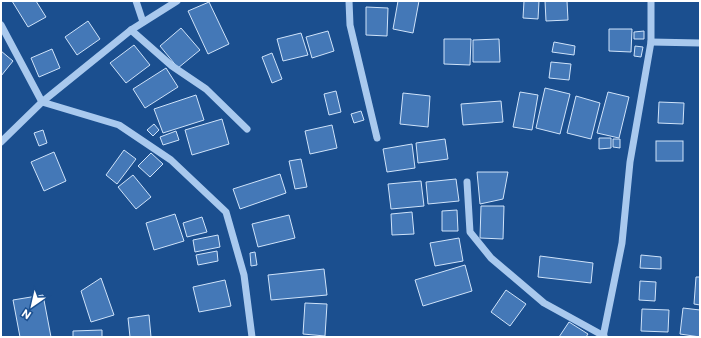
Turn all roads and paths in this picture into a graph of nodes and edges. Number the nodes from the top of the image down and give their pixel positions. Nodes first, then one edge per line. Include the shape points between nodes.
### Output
1 (136, 1) edge
2 (177, 1) edge
3 (349, 1) edge
4 (651, 1) edge
5 (143, 22) junction
6 (1, 25) edge
7 (131, 30) junction
8 (651, 42) junction
9 (700, 42) edge
10 (42, 102) junction
11 (247, 129) dead end
12 (376, 138) dead end
13 (1, 142) edge
14 (467, 182) dead end
15 (604, 336) edge
16 (252, 337) edge

1 - 5 street
2 - 5 street
3 - 12 street via 350,25
4 - 8 street
5 - 7 street
6 - 10 street
7 - 10 street
7 - 11 street via 172,66 206,89
8 - 9 street
8 - 15 street via 630,162 622,243
10 - 13 street
10 - 16 street via 119,125 171,160 226,212 244,275
14 - 15 street via 470,232 491,258 544,303

